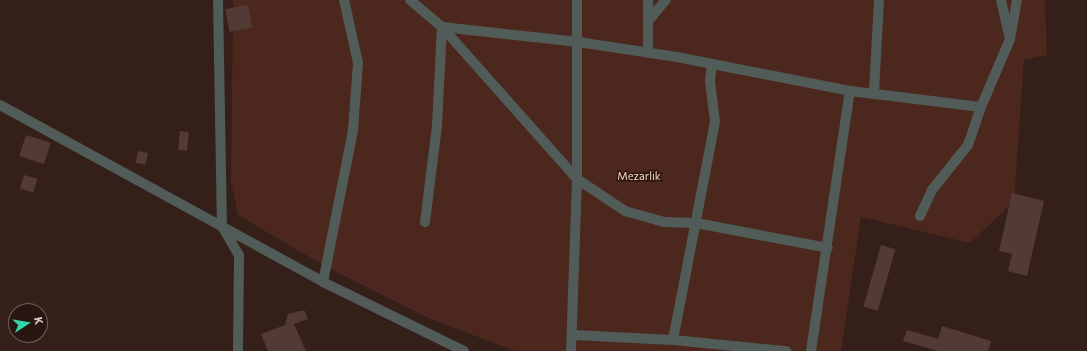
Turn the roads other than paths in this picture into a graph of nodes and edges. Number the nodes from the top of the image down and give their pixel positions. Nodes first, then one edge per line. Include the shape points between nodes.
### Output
1 (218, 0) edge
2 (344, 0) edge
3 (410, 0) edge
4 (577, 0) edge
5 (648, 0) edge
6 (666, 0) edge
7 (879, 0) edge
8 (1002, 0) edge
9 (1017, 0) edge
10 (649, 20) junction
11 (442, 27) junction
12 (1010, 39) junction
13 (578, 42) junction
14 (648, 53) junction
15 (712, 64) junction
16 (850, 91) junction
17 (874, 92) junction
18 (0, 105) edge
19 (980, 106) junction
20 (577, 179) junction
21 (920, 216) dead end
22 (425, 222) dead end
23 (696, 224) junction
24 (222, 226) junction
25 (828, 248) junction
26 (323, 282) junction
27 (572, 335) junction
28 (673, 340) junction
29 (238, 351) edge
30 (464, 351) edge
31 (571, 351) edge
32 (786, 351) edge
33 (811, 351) edge

1 - 24 street
2 - 26 street via 358,63 353,130
3 - 11 street
4 - 13 street
5 - 10 street
6 - 10 street
7 - 17 street
8 - 12 street
9 - 12 street
10 - 14 street
11 - 13 street
11 - 20 street
11 - 22 street via 436,125
12 - 19 street
13 - 14 street
13 - 20 street
14 - 15 street
15 - 16 street
15 - 23 street via 710,82 714,122
16 - 17 street
16 - 25 street
17 - 19 street
18 - 24 street
19 - 21 street via 968,145 932,190
20 - 23 street via 625,211 664,222
20 - 27 street
23 - 25 street
23 - 28 street
24 - 26 street
24 - 29 street via 239,255
25 - 33 street
26 - 30 street
27 - 28 street
27 - 31 street
28 - 32 street

